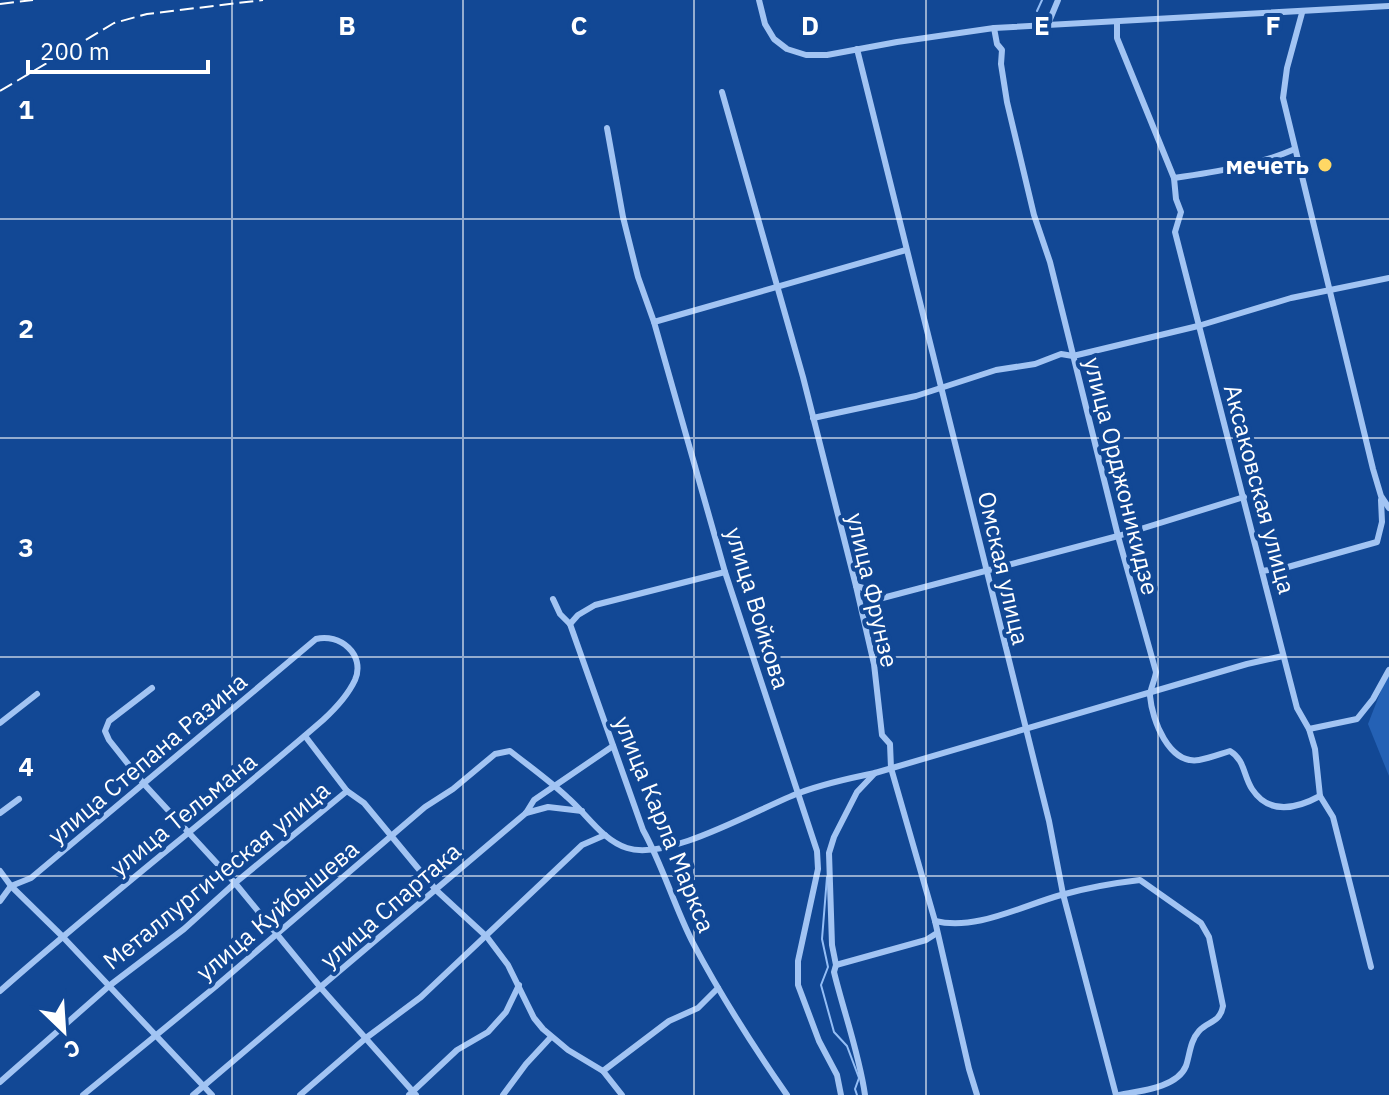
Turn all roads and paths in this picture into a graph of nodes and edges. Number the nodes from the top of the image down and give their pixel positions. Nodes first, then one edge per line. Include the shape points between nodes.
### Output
1 (759, 0) edge
2 (1058, 0) edge
3 (1389, 6) edge
4 (1302, 13) junction
5 (1117, 22) junction
6 (1048, 24) junction
7 (994, 28) junction
8 (857, 49) junction
9 (722, 92) dead end
10 (607, 128) dead end
11 (1295, 149) junction
12 (1174, 178) junction
13 (906, 250) junction
14 (1389, 278) edge
15 (776, 286) junction
16 (1329, 289) junction
17 (654, 322) junction
18 (1198, 326) junction
19 (1073, 356) junction
20 (941, 387) junction
21 (813, 418) junction
22 (1381, 496) junction
23 (1244, 497) junction
24 (1389, 508) edge
25 (1118, 536) junction
26 (1262, 571) junction
27 (725, 572) junction
28 (988, 572) junction
29 (856, 586) junction
30 (553, 599) dead end
31 (570, 624) junction
32 (316, 639) joint
33 (1283, 656) junction
34 (1389, 670) edge
35 (152, 688) dead end
36 (1149, 693) junction
37 (37, 694) dead end
38 (0, 723) edge
39 (1309, 729) junction
40 (1024, 730) junction
41 (305, 736) junction
42 (613, 746) junction
43 (891, 768) junction
44 (875, 773) junction
45 (144, 784) junction
46 (554, 787) junction
47 (347, 791) junction
48 (799, 793) junction
49 (1320, 796) junction
50 (19, 799) dead end
51 (582, 811) junction
52 (0, 813) edge
53 (526, 813) junction
54 (191, 833) junction
55 (392, 835) junction
56 (605, 835) junction
57 (653, 849) junction
58 (0, 871) edge
59 (235, 883) junction
60 (11, 886) junction
61 (436, 890) junction
62 (1063, 894) junction
63 (0, 901) edge
64 (935, 921) junction
65 (937, 933) junction
66 (276, 934) junction
67 (62, 936) junction
68 (487, 937) junction
69 (836, 965) junction
70 (1371, 967) dead end
71 (519, 985) junction
72 (109, 986) junction
73 (321, 988) junction
74 (718, 988) junction
75 (0, 991) edge
76 (154, 1035) junction
77 (551, 1037) junction
78 (366, 1038) junction
79 (603, 1071) junction
80 (0, 1082) edge
81 (204, 1086) junction
82 (413, 1094) edge
83 (83, 1095) edge
84 (193, 1095) edge
85 (212, 1095) edge
86 (300, 1095) edge
87 (503, 1095) edge
88 (622, 1095) edge
89 (787, 1095) edge
90 (841, 1095) edge
91 (865, 1095) edge
92 (977, 1095) edge
93 (1118, 1095) edge

1 - 8 street via 765,24 787,49 806,55
2 - 6 street
3 - 4 street
4 - 5 street
4 - 11 street via 1283,98
5 - 6 street
5 - 12 street, Аксаковская улица via 1117,38
6 - 7 street
7 - 8 street
7 - 19 street, улица Орджоникидзе via 1034,215
8 - 13 street, Омская улица
9 - 15 street, улица Фрунзе
10 - 17 street, улица Войкова via 626,232
11 - 12 street via 1235,168
11 - 16 street
12 - 18 street, Аксаковская улица via 1181,212 1175,232
13 - 15 street
13 - 20 street, Омская улица
14 - 16 street
15 - 17 street
15 - 21 street, улица Фрунзе
16 - 18 street
16 - 22 street
17 - 27 street, улица Войкова
18 - 19 street
18 - 23 street, Аксаковская улица
19 - 20 street via 1061,354
19 - 25 street, улица Орджоникидзе
20 - 21 street
20 - 28 street, Омская улица
21 - 29 street, улица Фрунзе
22 - 24 street
22 - 26 street via 1377,542
23 - 25 street
23 - 26 street, Аксаковская улица
25 - 28 street
25 - 36 street, улица Орджоникидзе via 1156,672
26 - 33 street, Аксаковская улица
27 - 31 street via 595,605
27 - 48 street, улица Войкова
28 - 29 street via 875,600 867,589
28 - 40 street, Омская улица
29 - 43 street, улица Фрунзе
30 - 31 street, улица Карла Маркса
31 - 42 street, улица Карла Маркса
32 - 41 street, улица Тельмана via 337,638 349,648 357,670 339,705
32 - 45 street, улица Степана Разина
33 - 36 street
33 - 39 street, Аксаковская улица via 1297,708
34 - 39 street via 1357,719
35 - 45 street via 109,721 105,731
36 - 40 street
36 - 49 street, улица Орджоникидзе via 1163,737 1177,755 1198,760 1230,751 1239,757 1252,788 1277,808
37 - 38 street
39 - 49 street, Аксаковская улица
40 - 43 street
40 - 62 street, Омская улица
41 - 47 street
41 - 54 street, улица Тельмана
42 - 46 street, улица Спартака
42 - 57 street, улица Карла Маркса
43 - 44 street
43 - 64 street, улица Фрунзе
44 - 48 street
44 - 69 street via 857,792 829,853
45 - 54 street
45 - 60 street, улица Степана Разина via 31,878
46 - 51 street
46 - 53 street, улица Спартака via 534,800
46 - 55 street, улица Куйбышева via 510,751 495,754
47 - 55 street
47 - 59 street, Металлургическая улица
48 - 57 street via 723,829
48 - 90 street, улица Войкова via 818,869 798,961 798,985
49 - 70 street, Аксаковская улица via 1333,817
50 - 52 street
51 - 53 street via 548,807
51 - 56 street
53 - 61 street, улица Спартака
54 - 59 street
54 - 67 street, улица Тельмана
55 - 61 street
55 - 66 street, улица Куйбышева
56 - 57 street via 624,848
56 - 68 street via 582,845
57 - 74 street, улица Карла Маркса
58 - 60 street
59 - 66 street
59 - 72 street, Металлургическая улица
60 - 63 street, улица Степана Разина
60 - 67 street
61 - 68 street
61 - 73 street, улица Спартака
62 - 64 street via 967,923
62 - 93 street, Омская улица
62 - 93 street via 1140,880 1201,923 1209,937 1221,1014 1192,1041 1179,1078
64 - 65 street, улица Фрунзе
65 - 69 street
65 - 92 street, улица Фрунзе
66 - 73 street
66 - 76 street, улица Куйбышева
67 - 72 street
67 - 75 street, улица Тельмана
68 - 71 street
68 - 78 street
69 - 91 street
71 - 77 street via 534,1018
71 - 82 street via 506,1012 488,1032 457,1050
72 - 76 street
72 - 80 street, Металлургическая улица
73 - 78 street
73 - 81 street, улица Спартака
74 - 79 street via 698,1008 669,1021
74 - 89 street, улица Карла Маркса
76 - 81 street
76 - 83 street, улица Куйбышева
77 - 79 street
77 - 87 street
78 - 82 street
78 - 86 street
79 - 88 street
81 - 84 street, улица Спартака
81 - 85 street

